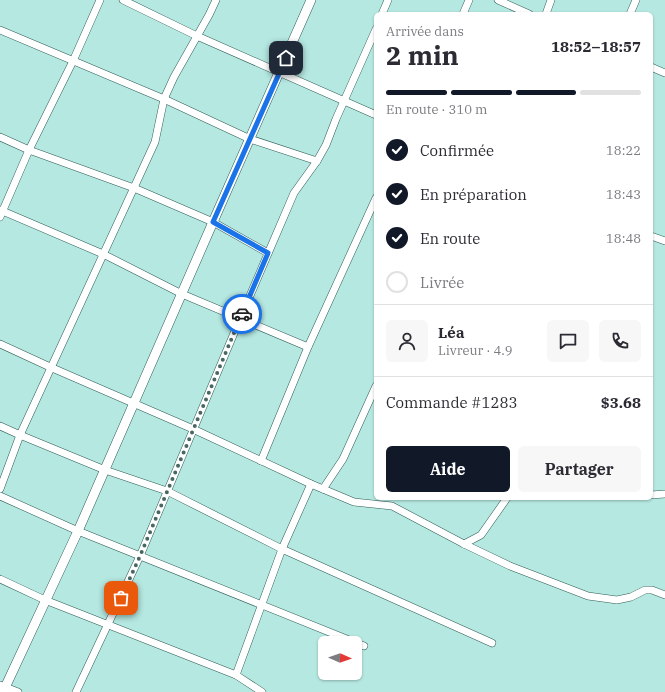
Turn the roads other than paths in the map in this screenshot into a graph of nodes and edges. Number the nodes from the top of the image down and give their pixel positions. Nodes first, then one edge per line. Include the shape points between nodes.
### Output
1 (100, 0) edge
2 (123, 0) edge
3 (216, 0) edge
4 (388, 0) edge
5 (469, 0) edge
6 (498, 0) edge
7 (551, 0) edge
8 (636, 0) edge
9 (308, 1) edge
10 (383, 12) edge
11 (464, 12) edge
12 (525, 12) edge
13 (547, 12) edge
14 (631, 12) edge
15 (0, 30) edge
16 (374, 33) edge
17 (197, 36) junction
18 (73, 61) junction
19 (653, 68) edge
20 (279, 72) junction
21 (665, 73) edge
22 (164, 99) junction
23 (344, 101) junction
24 (374, 115) edge
25 (0, 137) edge
26 (250, 139) junction
27 (29, 150) junction
28 (317, 161) junction
29 (134, 188) junction
30 (374, 202) edge
31 (1, 213) edge
32 (213, 222) junction
33 (653, 237) edge
34 (665, 241) edge
35 (268, 253) junction
36 (103, 254) junction
37 (182, 294) junction
38 (240, 319) junction
39 (0, 344) edge
40 (308, 347) junction
41 (50, 368) junction
42 (374, 390) edge
43 (134, 404) junction
44 (0, 426) edge
45 (193, 429) junction
46 (20, 435) junction
47 (261, 461) junction
48 (105, 470) junction
49 (311, 484) junction
50 (0, 489) edge
51 (323, 489) junction
52 (167, 491) junction
53 (665, 494) edge
54 (653, 495) edge
55 (0, 496) edge
56 (505, 500) edge
57 (78, 531) junction
58 (464, 544) junction
59 (282, 549) junction
60 (140, 556) junction
61 (0, 579) edge
62 (665, 595) edge
63 (46, 600) junction
64 (262, 604) junction
65 (108, 625) junction
66 (492, 643) dead end
67 (364, 646) dead end
68 (236, 675) junction
69 (3, 688) edge
70 (18, 692) edge
71 (76, 692) edge
72 (262, 692) edge

1 - 18 street
2 - 17 street
3 - 17 street
4 - 10 street
5 - 11 street
6 - 12 street
7 - 13 street
8 - 14 street
9 - 20 street
15 - 18 street
16 - 23 street
17 - 20 street
17 - 22 street
18 - 22 street
18 - 27 street
19 - 21 street
20 - 23 street
20 - 26 street
22 - 26 street
22 - 29 street via 155,142
23 - 24 street
23 - 28 street
25 - 27 street
26 - 28 street
26 - 32 street
27 - 29 street
27 - 31 street
28 - 35 street via 294,193
29 - 32 street
29 - 36 street
30 - 40 street
31 - 36 street
32 - 35 street
32 - 37 street
33 - 34 street
35 - 38 street
36 - 37 street
36 - 41 street
37 - 38 street
37 - 43 street
38 - 40 street
38 - 45 street
39 - 41 street
40 - 47 street
41 - 43 street
41 - 46 street
42 - 51 street via 343,459
43 - 45 street
43 - 48 street
44 - 46 street
45 - 47 street
45 - 52 street
46 - 48 street
46 - 50 street
47 - 49 street
48 - 52 street
48 - 57 street
49 - 51 street
49 - 59 street
51 - 58 street via 354,502 392,506
52 - 59 street
52 - 60 street
53 - 54 street
55 - 57 street
56 - 58 street via 481,535
57 - 60 street
57 - 63 street
58 - 62 street via 510,566 588,596 617,600 645,590
59 - 64 street
59 - 66 street
60 - 64 street
60 - 65 street
61 - 63 street
63 - 65 street
63 - 69 street
64 - 67 street
64 - 68 street
65 - 68 street
65 - 71 street
68 - 72 street
69 - 70 street

